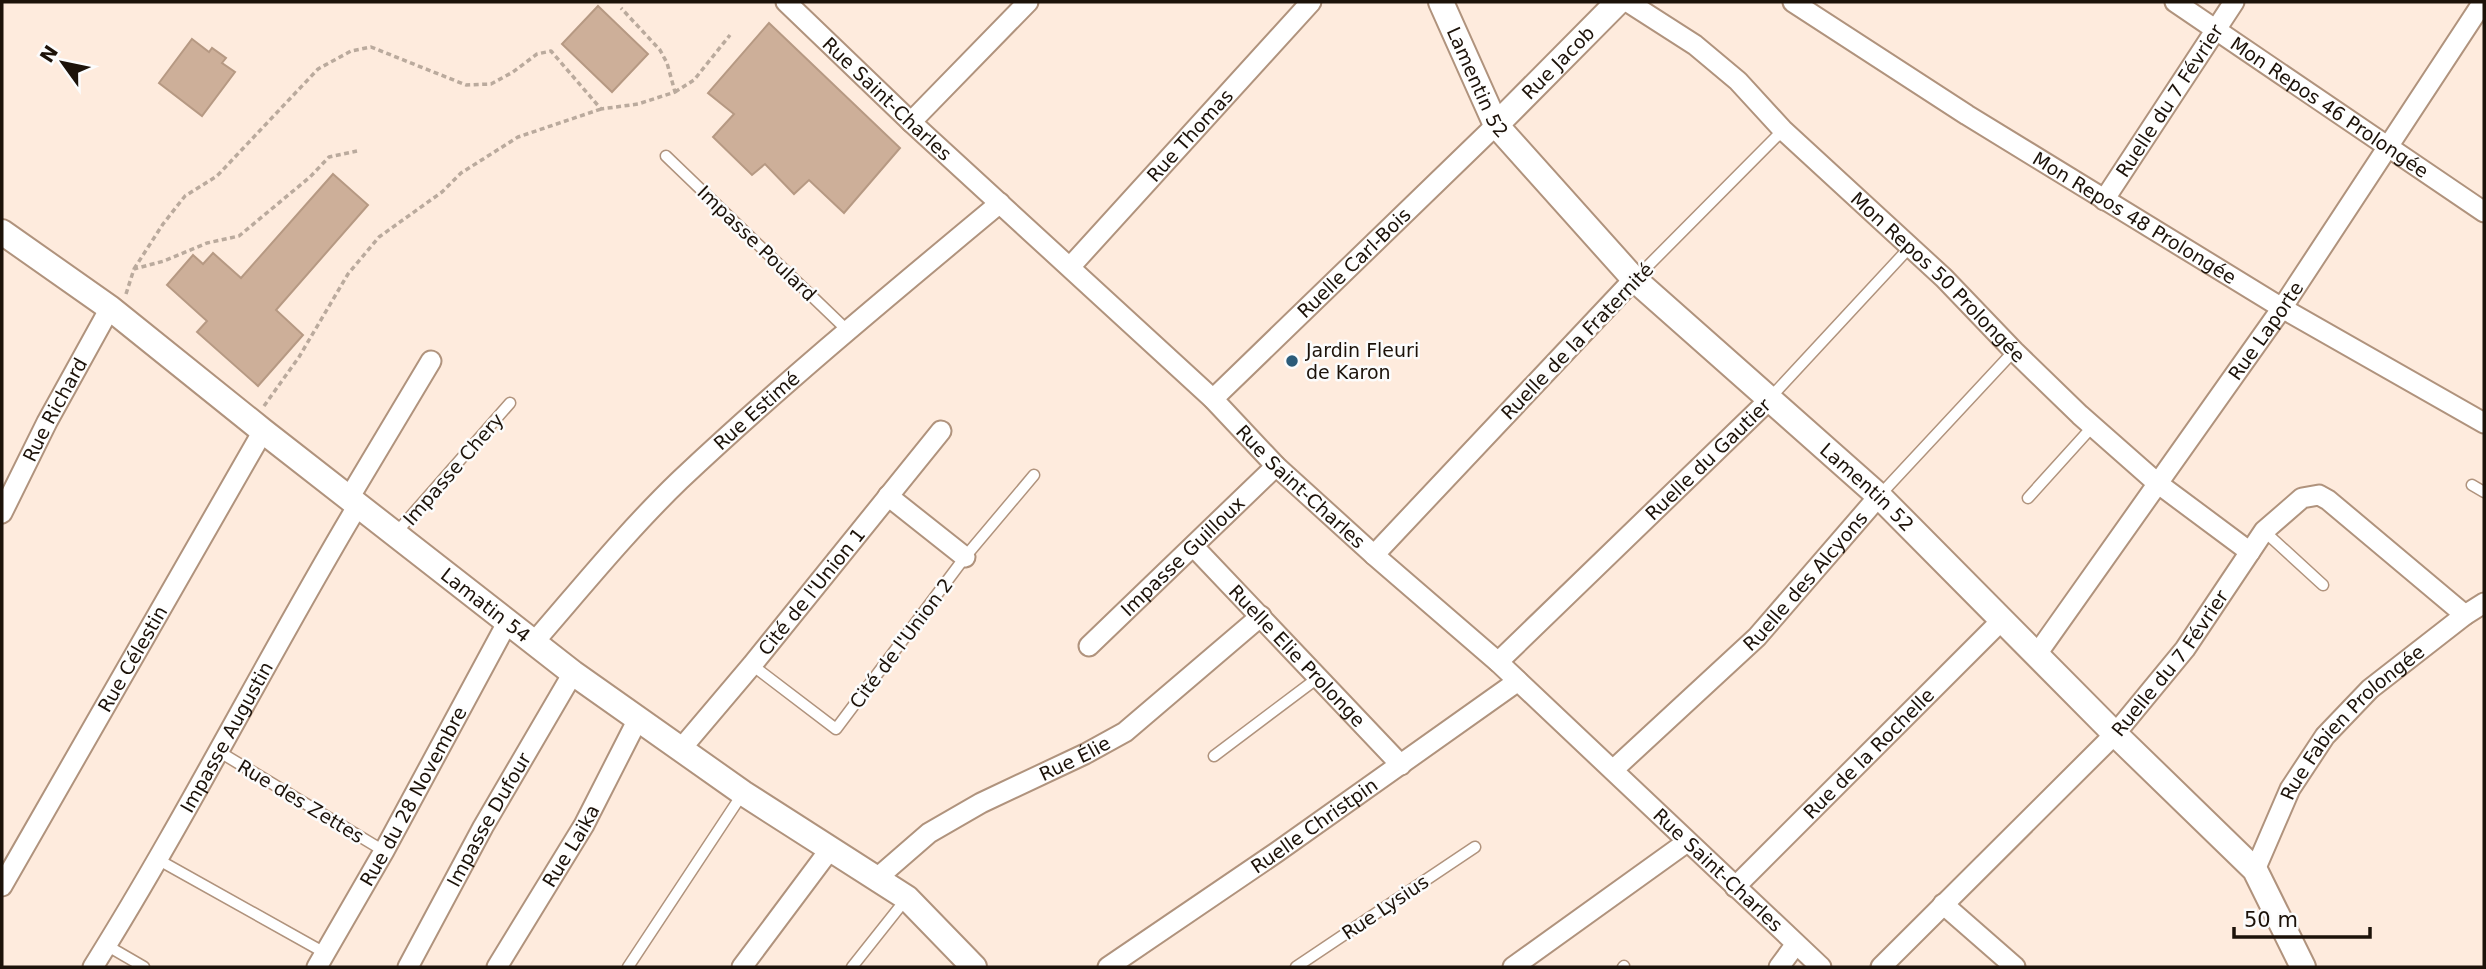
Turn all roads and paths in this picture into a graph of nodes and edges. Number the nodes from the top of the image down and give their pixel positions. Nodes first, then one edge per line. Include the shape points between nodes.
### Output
1 (786, 2) edge
2 (1028, 2) edge
3 (1311, 2) edge
4 (1441, 2) edge
5 (1618, 2) edge
6 (1628, 2) edge
7 (1793, 2) edge
8 (2175, 2) edge
9 (2234, 2) edge
10 (2483, 2) edge
11 (621, 8) dead end
12 (2215, 28) junction
13 (730, 35) dead end
14 (675, 92) junction
15 (601, 109) junction
16 (911, 122) junction
17 (1496, 125) junction
18 (1783, 130) junction
19 (2388, 145) junction
20 (357, 150) dead end
21 (666, 156) dead end
22 (2104, 200) junction
23 (1000, 203) junction
24 (2484, 212) edge
25 (2, 232) edge
26 (1910, 247) junction
27 (1070, 267) junction
28 (134, 269) junction
29 (1634, 279) junction
30 (110, 308) junction
31 (2282, 308) junction
32 (848, 330) junction
33 (2014, 351) junction
34 (432, 361) dead end
35 (1213, 399) junction
36 (1770, 399) junction
37 (510, 403) dead end
38 (2484, 423) edge
39 (258, 426) junction
40 (2093, 426) junction
41 (942, 431) dead end
42 (1276, 466) junction
43 (1034, 475) dead end
44 (2157, 482) junction
45 (2472, 485) dead end
46 (2484, 492) edge
47 (888, 496) junction
48 (1879, 496) junction
49 (2028, 498) dead end
50 (354, 501) junction
51 (2, 513) edge
52 (2264, 531) junction
53 (396, 534) junction
54 (1194, 547) junction
55 (2250, 552) junction
56 (1374, 555) junction
57 (965, 557) junction
58 (2323, 585) dead end
59 (2484, 603) edge
60 (2465, 615) junction
61 (1261, 616) junction
62 (2003, 619) junction
63 (508, 623) junction
64 (535, 641) junction
65 (1089, 646) dead end
66 (2037, 654) junction
67 (1498, 662) junction
68 (752, 666) junction
69 (573, 673) junction
70 (1319, 677) junction
71 (1518, 681) junction
72 (638, 719) junction
73 (2115, 734) junction
74 (680, 750) junction
75 (218, 751) junction
76 (1214, 756) dead end
77 (1401, 765) junction
78 (1613, 770) junction
79 (743, 793) junction
80 (1686, 842) junction
81 (1475, 847) dead end
82 (831, 848) junction
83 (384, 851) junction
84 (157, 859) junction
85 (2255, 870) junction
86 (877, 879) junction
87 (2, 886) edge
88 (1735, 887) junction
89 (906, 898) junction
90 (1943, 904) junction
91 (1796, 944) junction
92 (106, 945) junction
93 (321, 960) edge
94 (965, 964) edge
95 (93, 967) edge
96 (144, 967) edge
97 (408, 967) edge
98 (496, 967) edge
99 (628, 967) edge
100 (742, 967) edge
101 (852, 967) edge
102 (1108, 967) edge
103 (1296, 967) edge
104 (1513, 967) edge
105 (1779, 967) edge
106 (1821, 967) edge
107 (1881, 967) edge
108 (2015, 967) edge
109 (2303, 967) edge

1 - 16 street, Rue Saint-Charles
2 - 16 street
3 - 27 street, Rue Thomas
4 - 17 street, Lamentin 52
5 - 17 street, Rue Jacob
6 - 18 street, Mon Repos 50 Prolongée via 1738,81
7 - 22 street, Mon Repos 48 Prolongée
8 - 12 street, Mon Repos 46 Prolongée
9 - 12 street, Ruelle du 7 Février
10 - 19 street, Rue Laporte
11 - 14 path via 660,50
12 - 19 street, Mon Repos 46 Prolongée
12 - 22 street, Ruelle du 7 Février
13 - 14 path via 694,80
14 - 15 path
15 - 28 path via 551,51 537,54 491,84 466,85 371,47 351,51 318,69 217,176 185,196
15 - 39 path via 518,137 461,173 379,237 348,274
16 - 23 street, Rue Saint-Charles
17 - 29 street, Lamentin 52
17 - 35 street, Ruelle Carl-Bois
18 - 26 street, Mon Repos 50 Prolongée
18 - 29 lane, Ruelle de la Fraternité
19 - 24 street, Mon Repos 46 Prolongée
19 - 31 street, Rue Laporte
20 - 28 path via 329,157 239,236
21 - 32 lane, Impasse Poulard
22 - 31 street, Mon Repos 48 Prolongée
23 - 27 street, Rue Saint-Charles
23 - 32 street, Rue Estimé
25 - 30 street, Lamatin 54
26 - 33 street, Mon Repos 50 Prolongée
26 - 36 lane, Ruelle du Gautier
27 - 35 street, Rue Saint-Charles
28 - 30 path via 124,301
29 - 36 street, Lamentin 52
29 - 56 street, Ruelle de la Fraternité
30 - 39 street, Lamatin 54
30 - 51 street, Rue Richard
31 - 38 street, Mon Repos 48 Prolongée
31 - 44 street, Rue Laporte
32 - 64 street, Rue Estimé via 678,482
33 - 40 street, Mon Repos 50 Prolongée
33 - 48 lane, Ruelle des Alcyons
34 - 50 street, Impasse Augustin
35 - 42 street, Rue Saint-Charles
36 - 48 street, Lamentin 52
36 - 67 street, Ruelle du Gautier
37 - 53 lane, Impasse Chery
39 - 50 street, Lamatin 54
39 - 87 street, Rue Célestin
40 - 44 street, Mon Repos 50 Prolongée
40 - 49 lane
41 - 47 street, Cité de l'Union 1
42 - 54 street, Impasse Guilloux
42 - 56 street, Rue Saint-Charles
43 - 57 lane, Cité de l'Union 2
44 - 55 street, Mon Repos 50 Prolongée
44 - 66 street, Rue Laporte
45 - 46 lane
47 - 57 street
47 - 68 street, Cité de l'Union 1
48 - 62 street, Lamentin 52
48 - 78 street, Ruelle des Alcyons via 1757,637
50 - 53 street, Lamatin 54
50 - 75 street, Impasse Augustin
52 - 55 street, Ruelle du 7 Février
52 - 58 lane
52 - 60 street, Ruelle du 7 Février via 2302,498 2319,495
53 - 63 street, Lamatin 54
54 - 61 street, Ruelle Elie Prolonge
54 - 65 street, Impasse Guilloux
55 - 73 street, Ruelle du 7 Février via 2185,649
56 - 67 street, Rue Saint-Charles
57 - 68 lane, Cité de l'Union 2 via 836,729
59 - 60 street, Rue Fabien Prolongée
60 - 85 street, Rue Fabien Prolongée via 2370,689 2325,736 2290,789
61 - 70 street, Ruelle Elie Prolonge
61 - 86 street, Rue Élie via 1125,732 929,833
62 - 66 street, Lamentin 52
62 - 88 street, Rue de la Rochelle
63 - 64 street, Lamatin 54
63 - 83 street, Rue du 28 Novembre
64 - 69 street, Lamatin 54
66 - 73 street, Lamentin 52
67 - 71 street, Rue Saint-Charles
68 - 74 street, Cité de l'Union 1
69 - 72 street, Lamatin 54
69 - 97 street, Impasse Dufour
70 - 76 lane
70 - 77 street, Ruelle Elie Prolonge
71 - 77 street, Ruelle Christpin
71 - 78 street, Rue Saint-Charles
72 - 74 street, Lamatin 54
72 - 98 street, Rue Laika via 584,825
73 - 85 street, Lamentin 52
73 - 90 street, Ruelle du 7 Février
74 - 79 street, Lamatin 54
75 - 83 lane, Rue des Zettes
75 - 84 street, Impasse Augustin
77 - 102 street, Ruelle Christpin
78 - 80 street, Rue Saint-Charles
79 - 82 street, Lamatin 54
79 - 99 lane
80 - 88 street, Rue Saint-Charles
80 - 104 street
81 - 103 lane, Rue Lysius
82 - 86 street, Lamatin 54
82 - 100 street
83 - 93 street, Rue du 28 Novembre
84 - 92 street, Impasse Augustin
84 - 93 lane
85 - 109 street, Lamentin 52
86 - 89 street, Lamatin 54
88 - 91 street, Rue Saint-Charles
89 - 94 street, Lamatin 54
89 - 101 lane
90 - 107 street, Ruelle du 7 Février
90 - 108 street
91 - 105 street
91 - 106 street, Rue Saint-Charles
92 - 95 street, Impasse Augustin
92 - 96 lane

